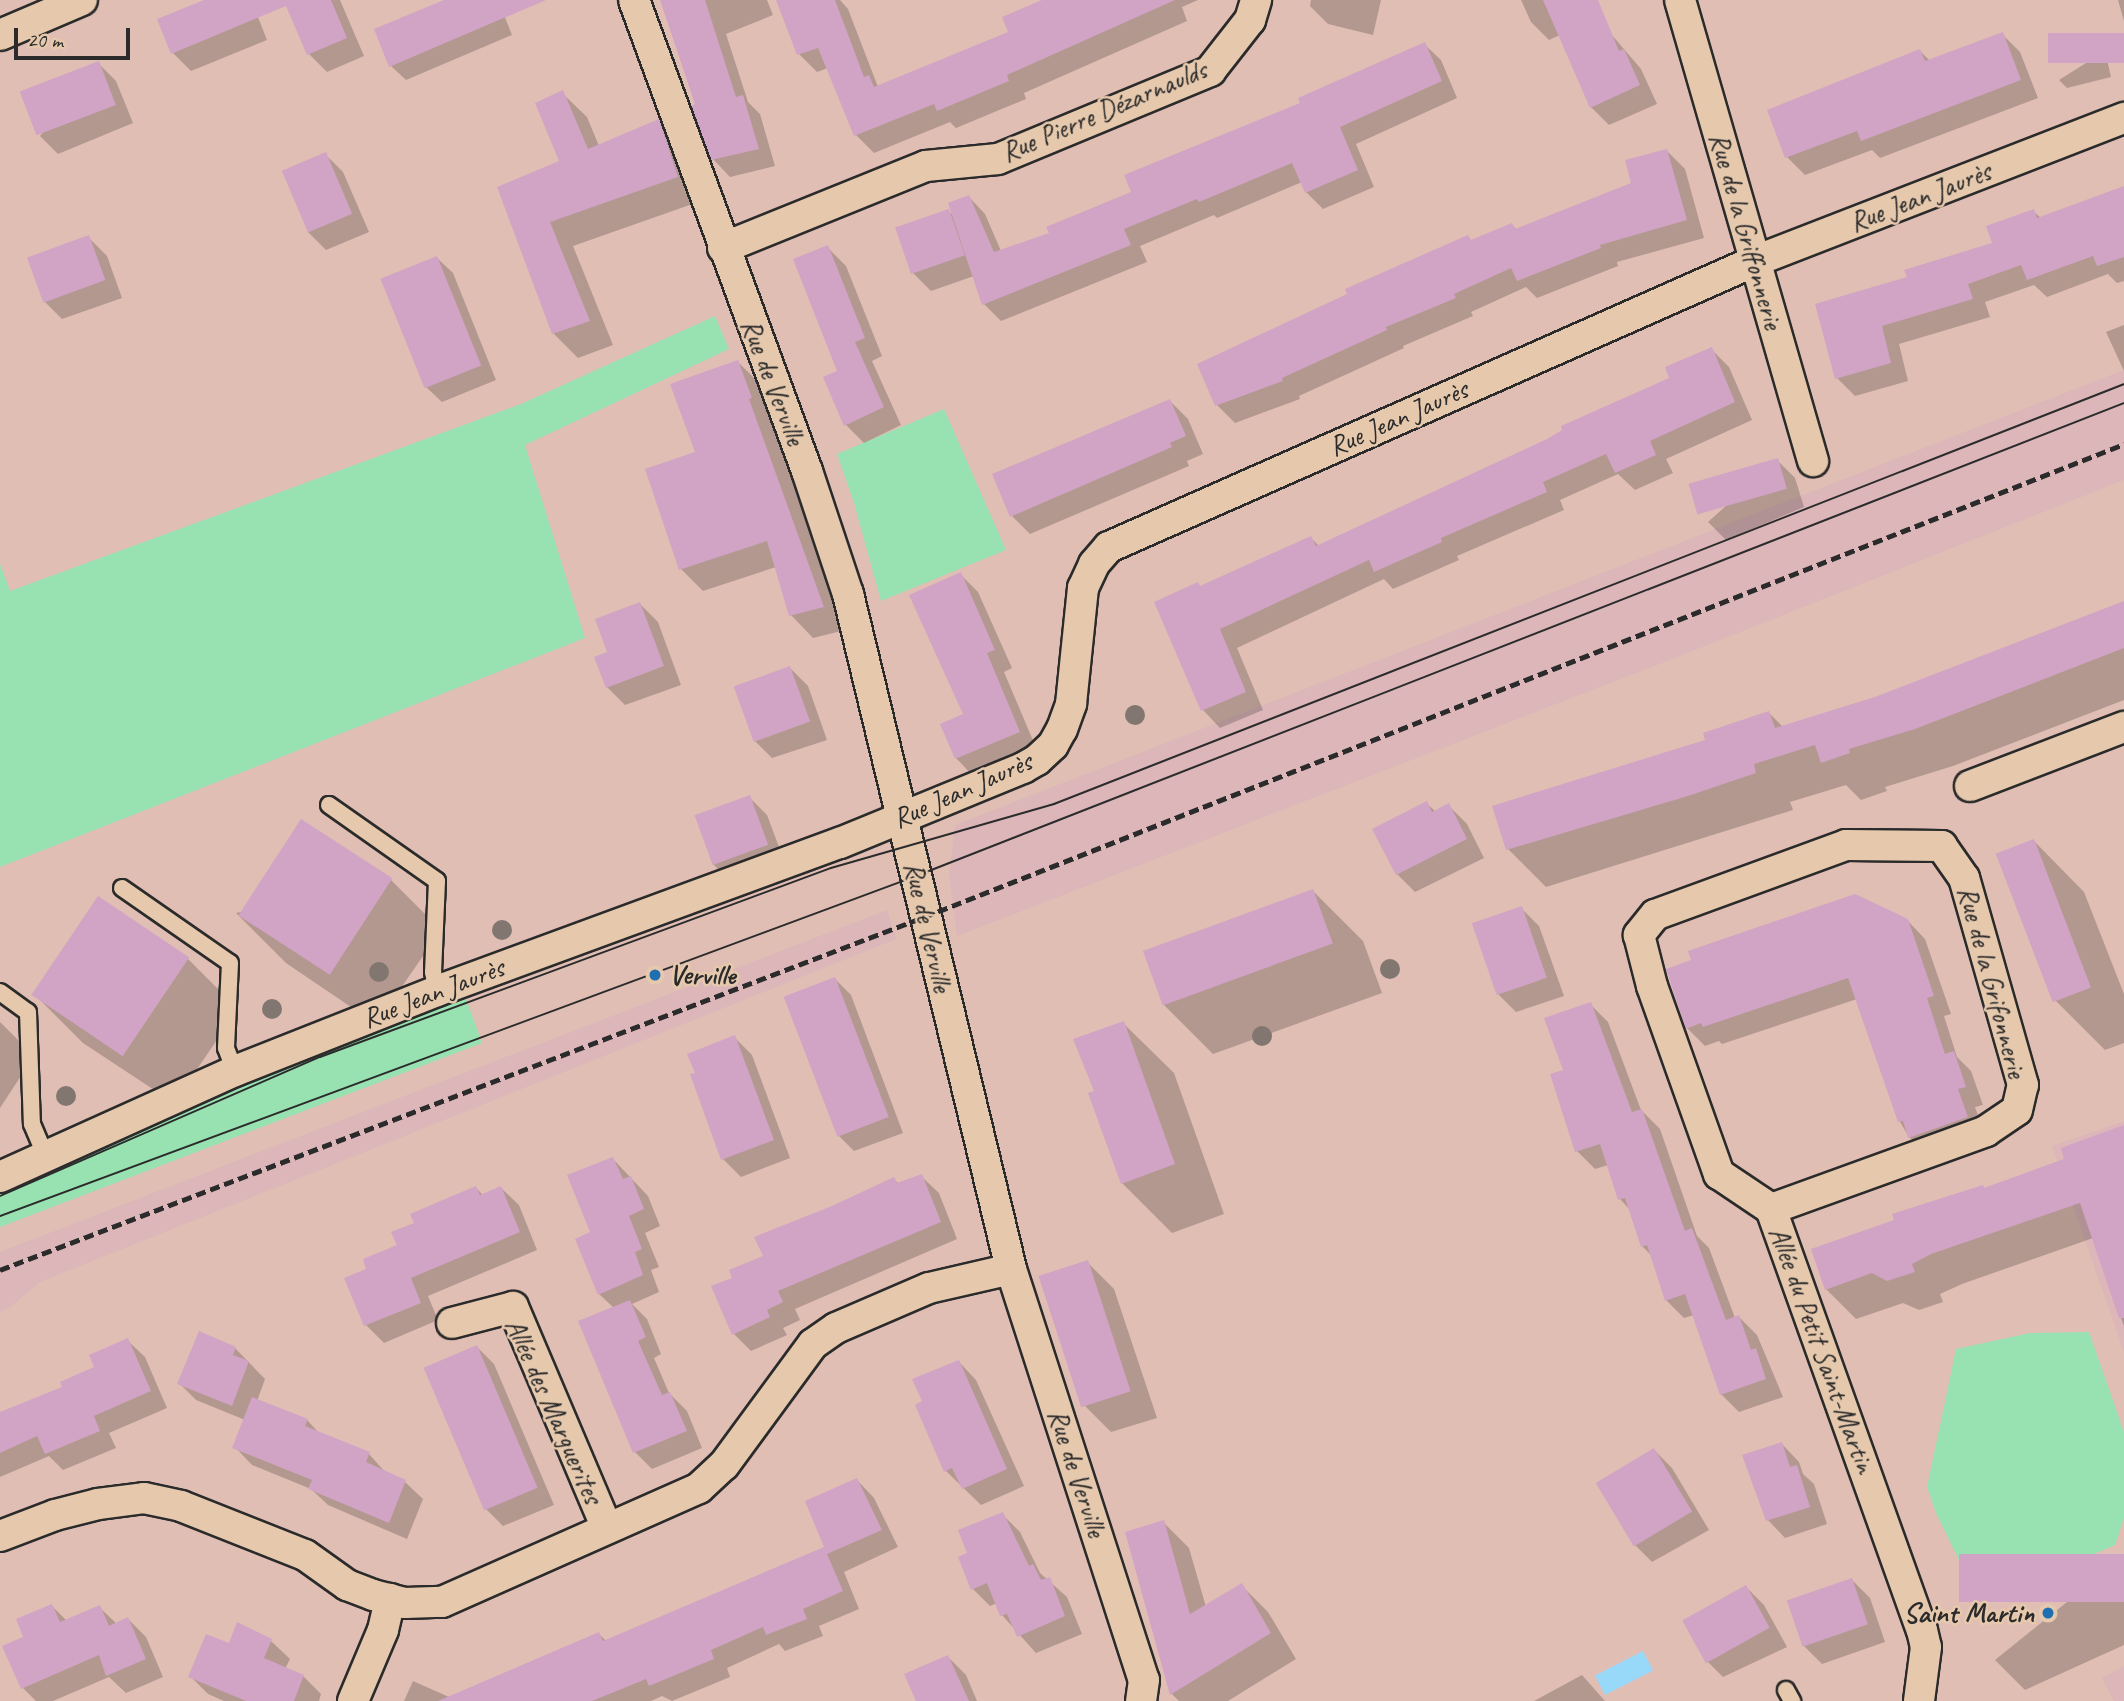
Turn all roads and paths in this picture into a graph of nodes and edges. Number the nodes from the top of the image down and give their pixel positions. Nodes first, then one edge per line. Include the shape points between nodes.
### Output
1 (82, 0) edge
2 (634, 0) edge
3 (1256, 0) edge
4 (1680, 0) edge
5 (0, 36) edge
6 (2124, 118) edge
7 (723, 248) junction
8 (1755, 261) junction
9 (1813, 461) dead end
10 (2124, 727) edge
11 (1970, 786) dead end
12 (329, 805) dead end
13 (903, 817) junction
14 (1942, 846) joint
15 (122, 888) dead end
16 (437, 991) junction
17 (0, 992) edge
18 (235, 1071) junction
19 (46, 1157) junction
20 (0, 1178) edge
21 (1771, 1209) junction
22 (1010, 1269) junction
23 (452, 1323) dead end
24 (607, 1528) junction
25 (0, 1536) edge
26 (390, 1599) junction
27 (353, 1701) edge
28 (1141, 1701) edge
29 (1919, 1701) edge

1 - 5 street
2 - 7 street, Rue de Verville
3 - 7 street, Rue Pierre Dézarnaulds via 1250,20 1210,71 998,159 926,166
4 - 8 street, Rue de la Griffonnerie
6 - 8 street, Rue Jean Jaurès
7 - 13 street, Rue de Verville via 848,594
8 - 9 street, Rue de la Griffonnerie
8 - 13 street, Rue Jean Jaurès via 1109,547 1083,587 1071,704 1053,745 1023,768
10 - 11 street
12 - 16 lane via 437,880 433,972
13 - 16 street, Rue Jean Jaurès
13 - 22 street, Rue de Verville
14 - 21 street, Rue de la Grifonnerie via 1964,878 2023,1085 2017,1110 1986,1131
14 - 21 street, Allée du Petit Saint-Martin via 1846,845 1655,915 1639,935 1652,986 1719,1174
15 - 18 lane via 230,963 226,1048
16 - 18 street, Rue Jean Jaurès
17 - 19 lane via 28,1012 32,1124
18 - 19 street, Rue Jean Jaurès
19 - 20 street, Rue Jean Jaurès
21 - 29 street, Allée du Petit Saint-Martin via 1922,1630 1926,1647
22 - 24 street via 929,1287 836,1328 813,1344 724,1465 699,1489
22 - 28 street, Rue de Verville via 1144,1680
23 - 24 street, Allée des Marguerites via 513,1307
24 - 26 street via 442,1602
25 - 26 street via 55,1515 144,1498 181,1506 305,1555 347,1585
26 - 27 street via 383,1630

